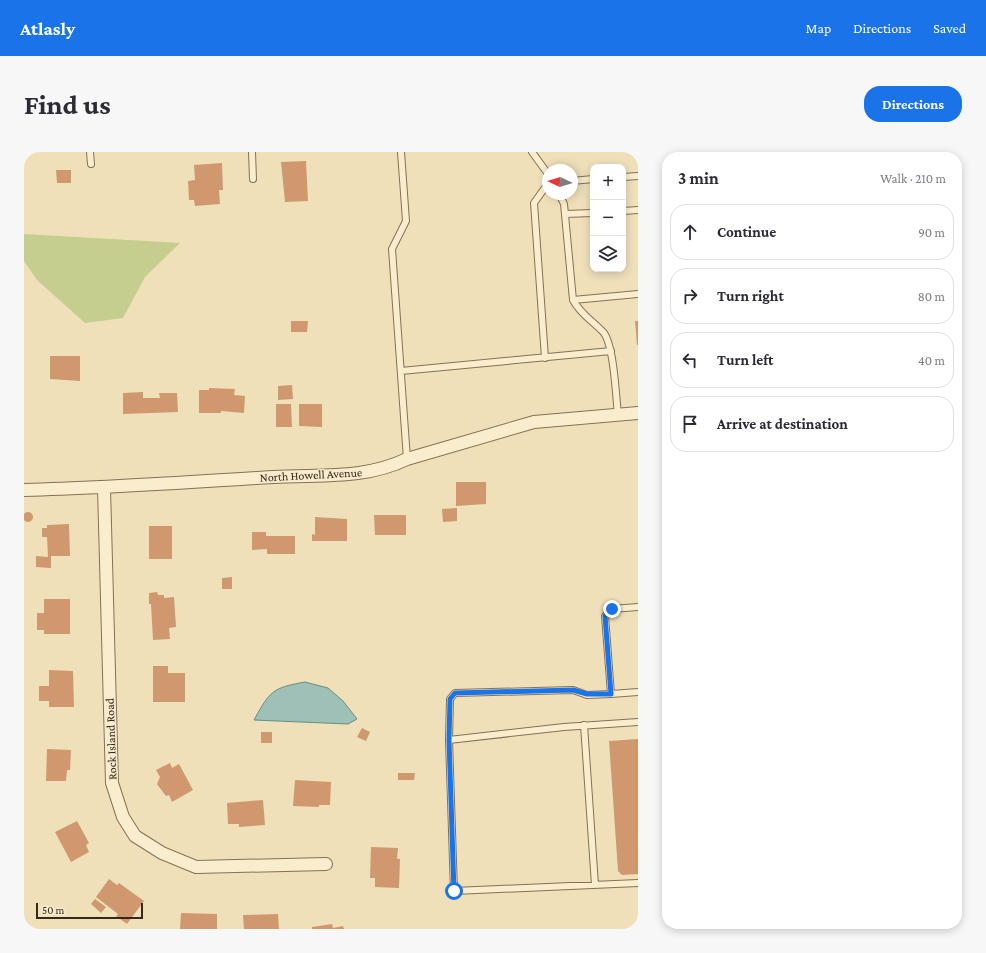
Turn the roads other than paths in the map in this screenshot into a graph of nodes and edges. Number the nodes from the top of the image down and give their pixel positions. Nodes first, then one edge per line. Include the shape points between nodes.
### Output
1 (90, 152) edge
2 (252, 152) edge
3 (401, 152) edge
4 (532, 152) edge
5 (91, 164) dead end
6 (542, 166) edge
7 (638, 176) edge
8 (626, 177) edge
9 (253, 179) dead end
10 (590, 180) edge
11 (578, 181) edge
12 (542, 192) edge
13 (562, 200) edge
14 (638, 210) edge
15 (626, 211) edge
16 (590, 213) edge
17 (564, 214) junction
18 (638, 294) edge
19 (573, 300) junction
20 (611, 351) junction
21 (545, 358) junction
22 (401, 371) junction
23 (638, 413) edge
24 (618, 415) junction
25 (407, 459) junction
26 (104, 488) junction
27 (24, 490) edge
28 (638, 607) edge
29 (638, 692) edge
30 (611, 694) junction
31 (638, 722) edge
32 (584, 725) junction
33 (449, 740) junction
34 (326, 864) dead end
35 (638, 883) edge
36 (595, 885) junction

1 - 5 lane
2 - 9 lane
3 - 22 lane via 406,221 392,249
4 - 6 lane
7 - 8 lane
10 - 11 lane
12 - 21 lane via 534,203
13 - 17 lane
14 - 15 lane
16 - 17 lane
17 - 19 lane
18 - 19 lane
19 - 20 lane via 579,311 604,334
20 - 21 lane
20 - 24 lane
21 - 22 lane
22 - 25 lane
23 - 24 street, North Howell Avenue
24 - 25 street, North Howell Avenue via 534,422
25 - 26 street, North Howell Avenue via 389,468 360,474 296,475
26 - 27 street, North Howell Avenue
26 - 34 street, Rock Island Road via 112,783 123,817 135,836 162,853 196,867
28 - 30 lane via 612,609 605,616
29 - 30 lane
30 - 33 lane via 587,694 573,690 455,693 450,699
31 - 32 lane
32 - 33 lane
32 - 36 lane
33 - 36 lane via 454,891
35 - 36 lane

